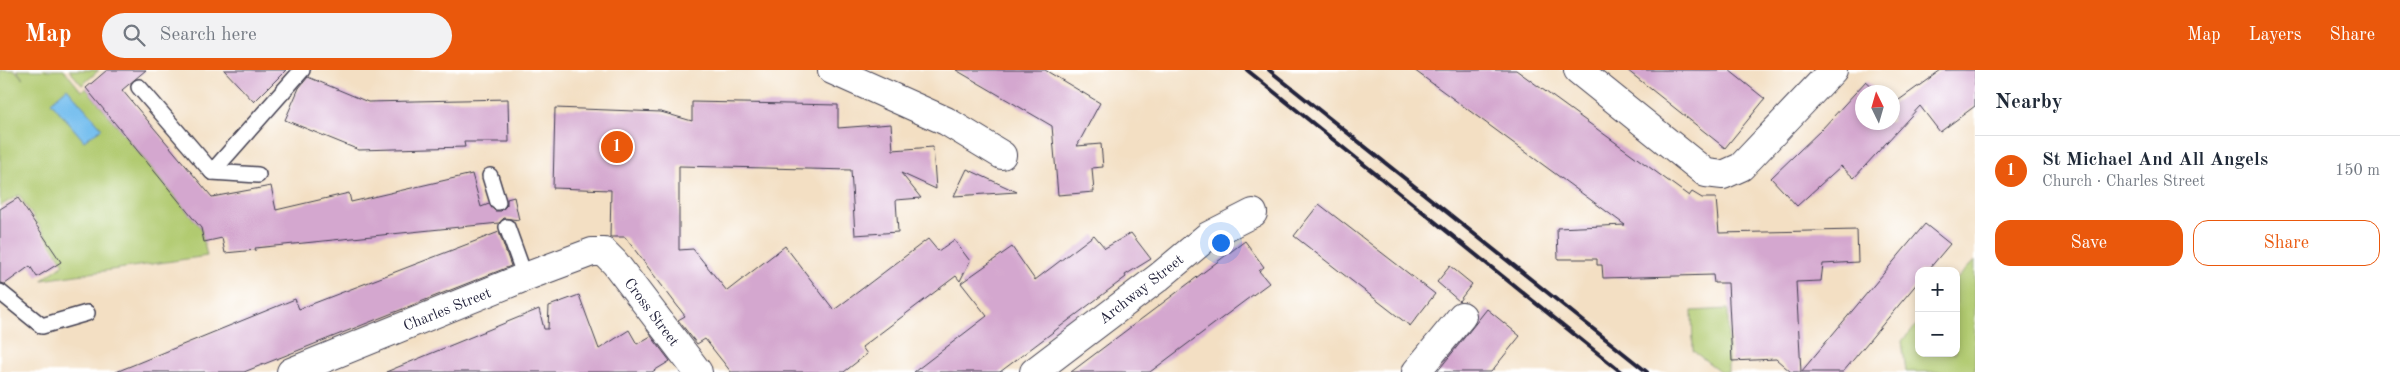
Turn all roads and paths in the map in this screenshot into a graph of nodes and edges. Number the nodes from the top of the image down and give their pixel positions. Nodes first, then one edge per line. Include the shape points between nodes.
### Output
1 (302, 70) edge
2 (832, 70) edge
3 (1578, 70) edge
4 (1833, 70) edge
5 (139, 87) dead end
6 (1002, 155) dead end
7 (212, 172) junction
8 (258, 175) dead end
9 (490, 176) dead end
10 (498, 202) dead end
11 (1253, 213) dead end
12 (507, 227) dead end
13 (604, 252) joint
14 (526, 277) junction
15 (0, 292) edge
16 (87, 313) dead end
17 (1462, 316) dead end
18 (292, 372) edge
19 (697, 372) edge
20 (1034, 372) edge
21 (1416, 372) edge

1 - 7 lane
2 - 6 street via 946,121
3 - 4 street via 1706,173 1722,175 1741,167
5 - 7 lane
7 - 8 lane
9 - 10 lane
11 - 20 street, Archway Street via 1208,236
12 - 14 lane
13 - 14 street, Charles Street via 592,252
13 - 19 street, Cross Street
14 - 18 street, Charles Street
15 - 16 lane via 42,326
17 - 21 street

